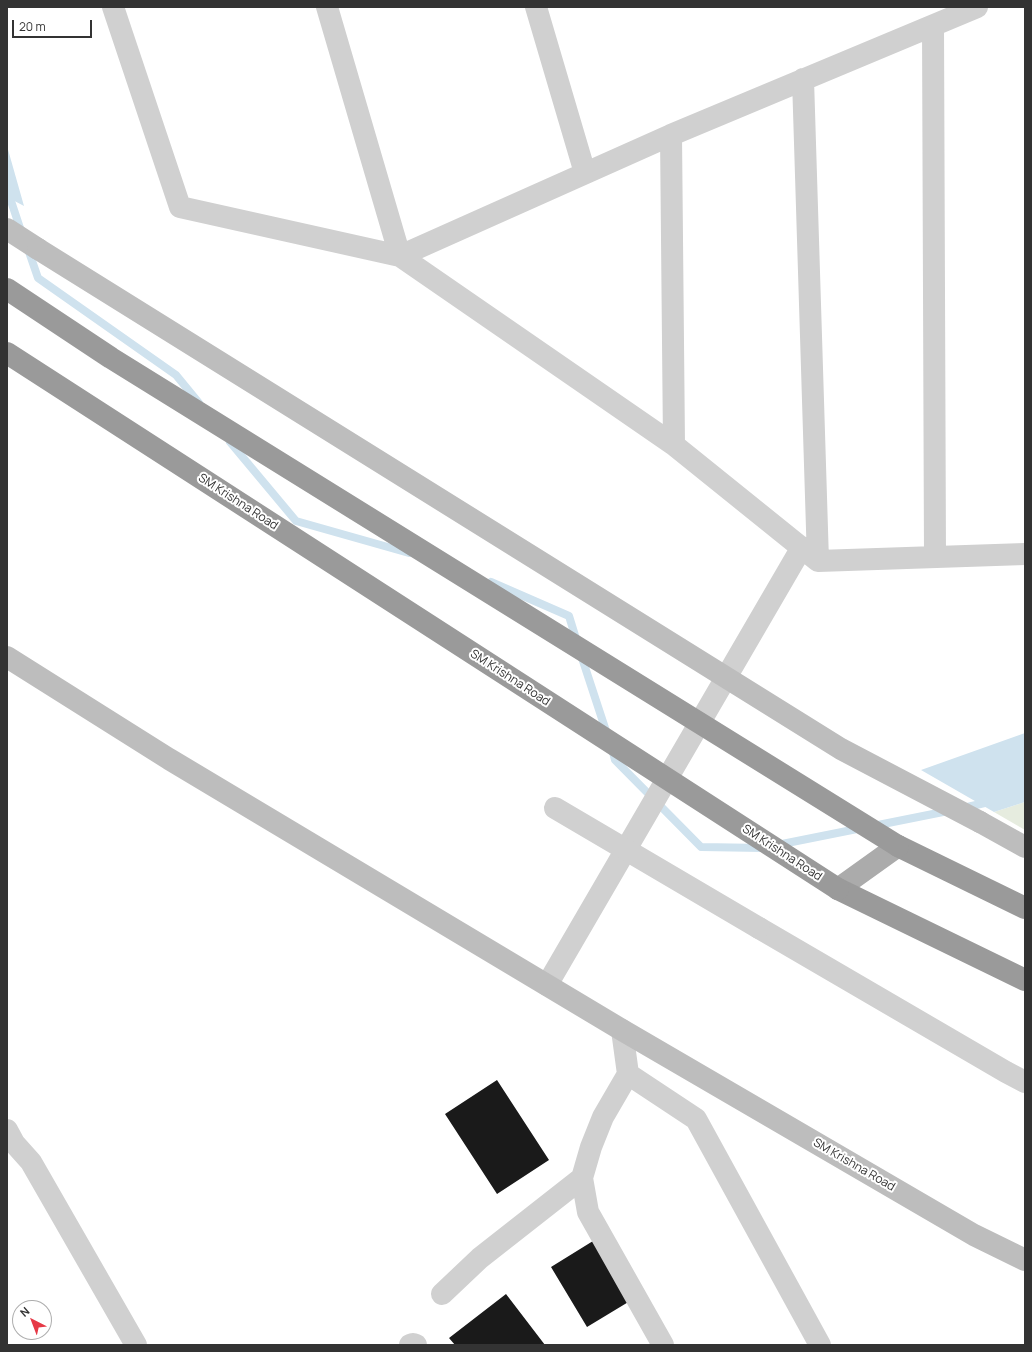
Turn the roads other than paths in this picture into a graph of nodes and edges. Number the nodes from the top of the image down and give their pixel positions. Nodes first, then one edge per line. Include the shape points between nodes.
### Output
1 (113, 7) edge
2 (327, 7) edge
3 (536, 7) edge
4 (977, 7) edge
5 (933, 26) junction
6 (803, 79) junction
7 (671, 135) junction
8 (585, 172) junction
9 (9, 231) edge
10 (400, 256) junction
11 (7, 289) edge
12 (7, 353) edge
13 (674, 445) junction
14 (802, 547) junction
15 (1025, 554) edge
16 (935, 557) junction
17 (818, 560) junction
18 (7, 657) edge
19 (554, 808) dead end
20 (898, 846) junction
21 (1025, 847) edge
22 (838, 889) junction
23 (1025, 908) edge
24 (1025, 980) edge
25 (547, 985) junction
26 (622, 1030) junction
27 (628, 1074) junction
28 (1025, 1082) edge
29 (9, 1141) edge
30 (582, 1178) junction
31 (1025, 1260) edge
32 (442, 1294) dead end
33 (136, 1345) edge
34 (410, 1345) edge
35 (416, 1345) edge
36 (663, 1345) edge
37 (820, 1345) edge

1 - 10 street via 180,207
2 - 10 street
3 - 8 street
4 - 5 street
5 - 6 street
5 - 16 street
6 - 7 street
6 - 17 street
7 - 8 street
7 - 13 street
8 - 10 street
9 - 21 street, bridge via 841,749
10 - 13 street
11 - 20 highway, bridge via 111,358
12 - 22 highway, SM Krishna Road, bridge
13 - 14 street
14 - 17 street
14 - 25 street
15 - 16 street
16 - 17 street
18 - 25 street, SM Krishna Road via 169,759
19 - 28 street, bridge
20 - 22 main road
20 - 23 highway
22 - 24 highway, SM Krishna Road
25 - 26 street, SM Krishna Road
26 - 27 street
26 - 31 street, SM Krishna Road via 974,1235
27 - 30 street via 603,1117
27 - 37 street via 696,1120
29 - 33 street via 31,1162
30 - 32 street via 480,1258
30 - 36 street via 588,1212
34 - 35 street

